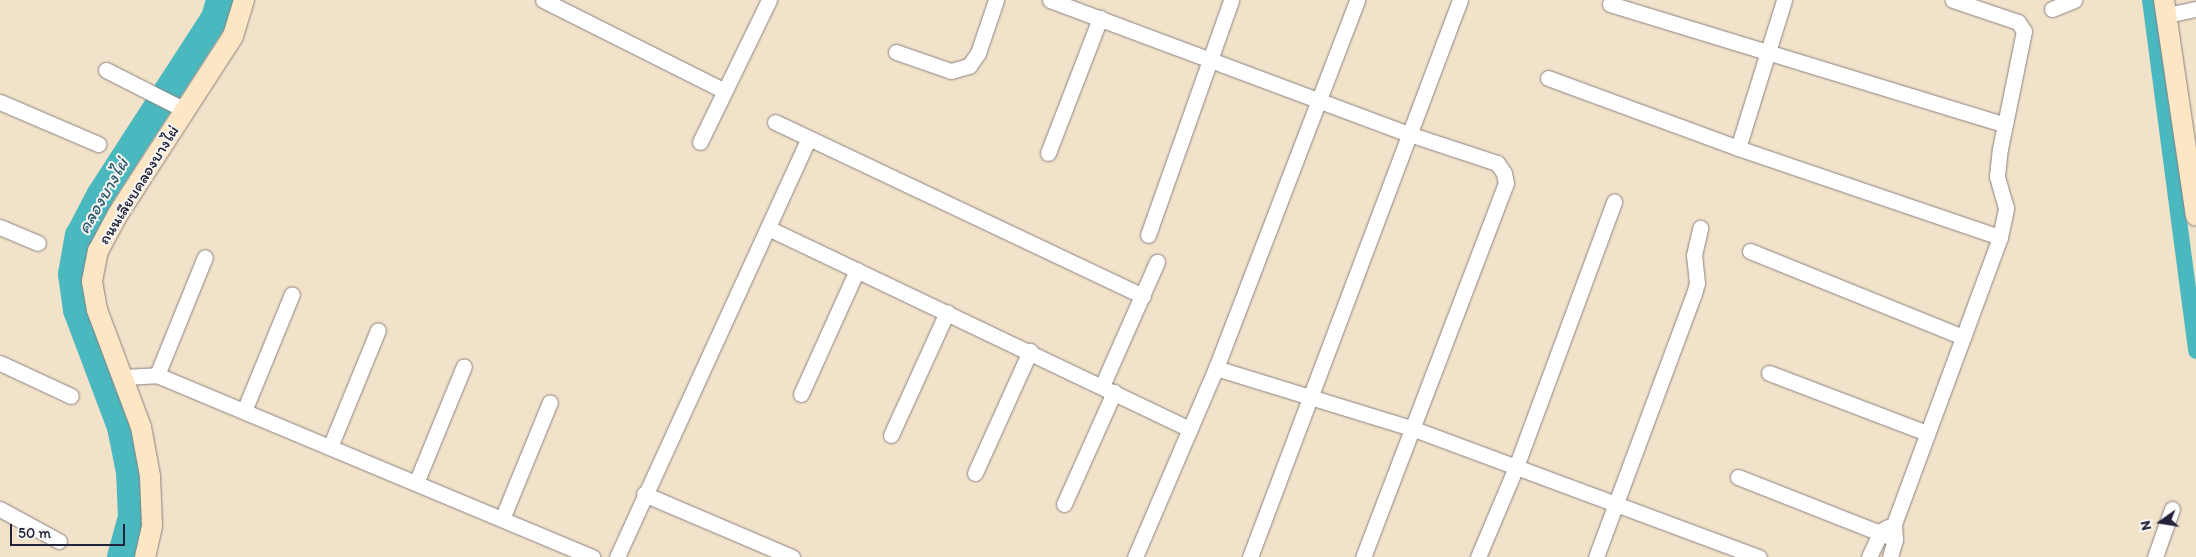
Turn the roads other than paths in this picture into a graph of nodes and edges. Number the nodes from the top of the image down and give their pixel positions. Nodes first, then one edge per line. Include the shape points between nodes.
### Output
1 (244, 0) edge
2 (543, 0) edge
3 (996, 0) edge
4 (1050, 0) edge
5 (1230, 0) edge
6 (1357, 0) edge
7 (1460, 0) edge
8 (1784, 0) edge
9 (1953, 0) edge
10 (2074, 0) edge
11 (765, 1) edge
12 (1610, 4) dead end
13 (2166, 8) edge
14 (2052, 9) dead end
15 (2196, 9) edge
16 (1100, 18) junction
17 (896, 52) dead end
18 (1767, 52) junction
19 (1208, 59) junction
20 (106, 70) dead end
21 (1548, 78) dead end
22 (725, 91) junction
23 (1318, 99) junction
24 (2, 107) edge
25 (182, 108) junction
26 (774, 122) dead end
27 (2003, 124) junction
28 (1409, 134) junction
29 (808, 139) junction
30 (700, 142) dead end
31 (98, 144) dead end
32 (1738, 148) junction
33 (1048, 153) dead end
34 (1614, 202) dead end
35 (2196, 216) edge
36 (0, 227) edge
37 (768, 228) junction
38 (1700, 228) dead end
39 (1148, 235) dead end
40 (2000, 237) junction
41 (38, 243) dead end
42 (1750, 251) dead end
43 (205, 257) dead end
44 (1157, 262) dead end
45 (857, 270) junction
46 (292, 294) dead end
47 (1142, 296) junction
48 (947, 312) junction
49 (378, 330) dead end
50 (1963, 337) junction
51 (1030, 352) junction
52 (0, 363) edge
53 (464, 366) dead end
54 (1216, 368) junction
55 (1769, 373) dead end
56 (157, 375) junction
57 (124, 378) junction
58 (1108, 389) junction
59 (801, 394) dead end
60 (71, 396) dead end
61 (1308, 397) junction
62 (550, 402) dead end
63 (244, 411) junction
64 (1190, 429) junction
65 (1414, 430) junction
66 (1927, 433) junction
67 (891, 435) dead end
68 (330, 447) junction
69 (1516, 467) junction
70 (975, 474) dead end
71 (1738, 477) dead end
72 (416, 483) junction
73 (644, 494) junction
74 (1617, 502) junction
75 (1064, 504) dead end
76 (0, 509) edge
77 (2172, 510) dead end
78 (502, 519) junction
79 (1890, 531) junction
80 (59, 541) dead end
81 (146, 557) edge
82 (592, 557) edge
83 (617, 557) edge
84 (792, 557) edge
85 (1135, 557) edge
86 (1250, 557) edge
87 (1363, 557) edge
88 (1478, 557) edge
89 (1596, 557) edge
90 (1760, 557) edge
91 (1869, 557) edge
92 (1890, 557) edge
93 (2155, 557) edge

1 - 25 street, ถนนเลียบคลองบางไผ่ via 233,36
2 - 22 street
3 - 17 street via 978,53 969,66 951,71
4 - 16 street
5 - 19 street
6 - 23 street
7 - 28 street
8 - 18 street
9 - 27 street via 2018,22 2024,31
10 - 14 street
11 - 22 street
12 - 18 street
13 - 15 street
13 - 35 street
16 - 19 street
16 - 33 street
18 - 27 street
18 - 32 street
19 - 23 street
19 - 39 street
20 - 25 street
21 - 32 street
22 - 30 street
23 - 28 street
23 - 54 street
24 - 31 street
25 - 57 street, ถนนเลียบคลองบางไผ่ via 98,251 92,281 97,310
26 - 29 street
27 - 40 street via 1997,176 2006,208
28 - 61 street
28 - 65 street via 1497,163 1506,183
29 - 37 street
29 - 47 street
32 - 40 street
34 - 69 street
36 - 41 street
37 - 45 street
37 - 73 street
38 - 74 street via 1694,255 1697,283 1694,294
40 - 50 street
42 - 50 street
43 - 56 street
44 - 47 street
45 - 48 street
45 - 59 street
46 - 63 street
47 - 58 street
48 - 51 street
48 - 67 street
49 - 68 street
50 - 66 street
51 - 58 street
51 - 70 street
52 - 60 street
53 - 72 street
54 - 61 street
54 - 64 street
55 - 66 street
56 - 57 street
56 - 63 street
57 - 81 street, ถนนเลียบคลองบางไผ่ via 140,427 150,476 152,526
58 - 64 street
58 - 75 street
61 - 65 street
61 - 86 street
62 - 78 street
63 - 68 street
64 - 85 street
65 - 69 street
65 - 87 street
66 - 79 street
68 - 72 street
69 - 74 street
69 - 88 street
71 - 79 street
72 - 78 street
73 - 83 street
73 - 84 street
74 - 89 street
74 - 90 street
76 - 80 street
77 - 93 street
78 - 82 street
79 - 91 street
79 - 92 street

